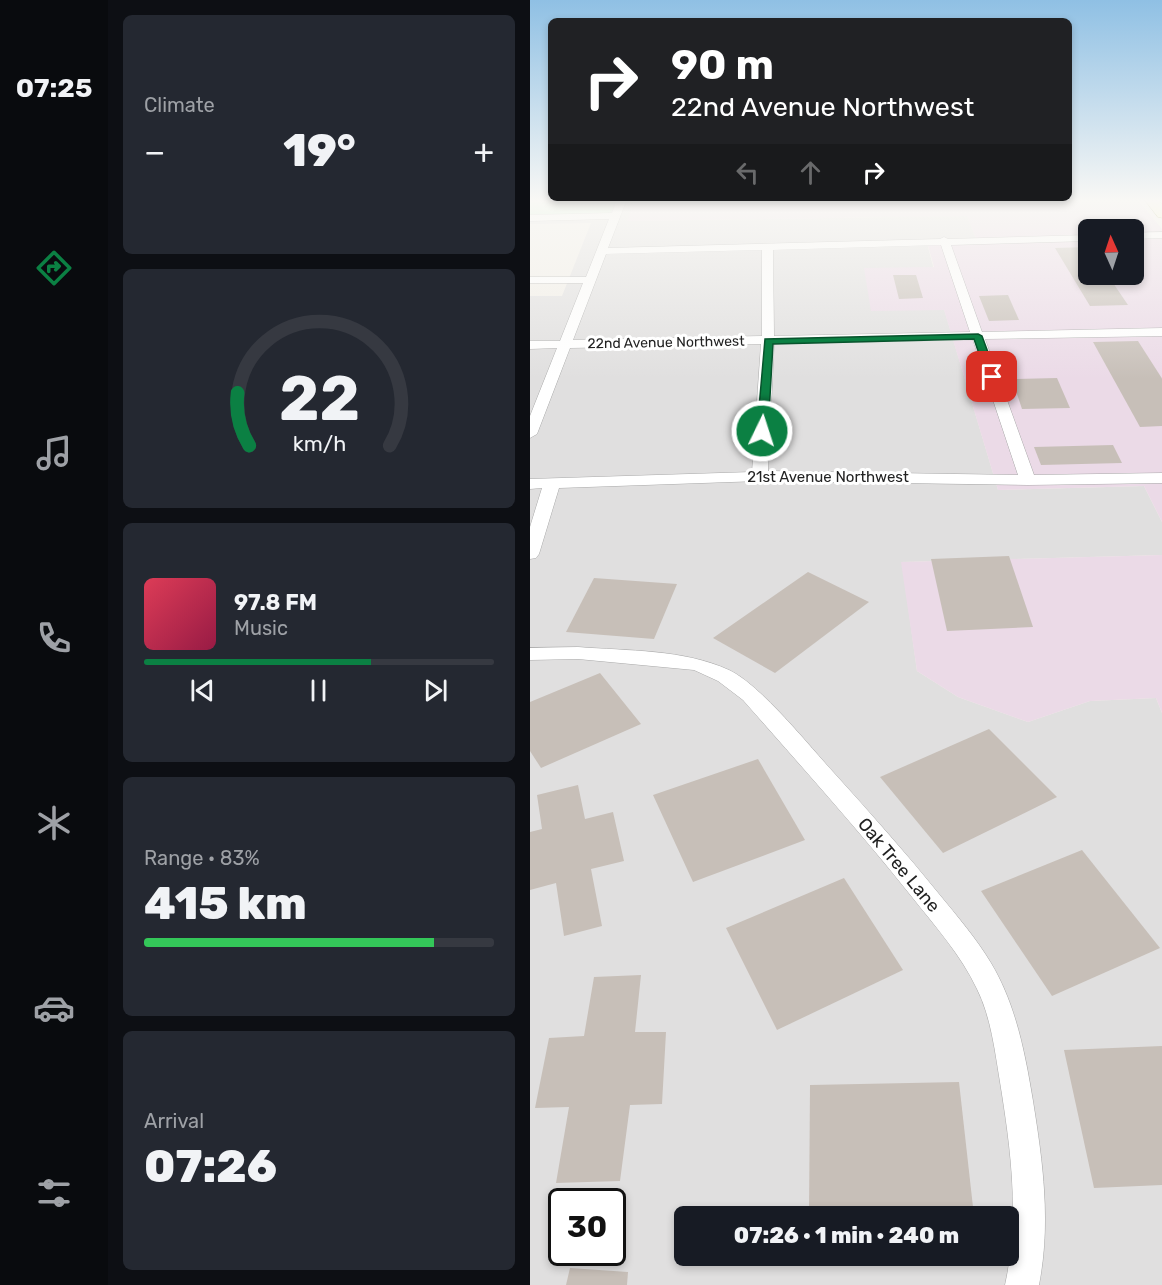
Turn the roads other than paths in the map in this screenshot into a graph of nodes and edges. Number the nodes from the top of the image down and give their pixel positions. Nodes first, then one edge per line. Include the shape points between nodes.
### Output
1 (601, 259) edge
2 (769, 259) edge
3 (951, 259) edge
4 (530, 280) edge
5 (592, 280) junction
6 (1163, 332) edge
7 (978, 336) junction
8 (768, 341) junction
9 (566, 344) junction
10 (530, 345) edge
11 (530, 434) edge
12 (760, 476) junction
13 (1163, 478) edge
14 (1028, 480) junction
15 (552, 483) junction
16 (530, 484) edge
17 (530, 554) edge
18 (530, 654) edge
19 (1022, 1285) edge

1 - 5 street
2 - 8 street
3 - 7 street
4 - 5 street
5 - 9 street
6 - 7 street, 22nd Avenue Northwest
7 - 8 street, 22nd Avenue Northwest
7 - 14 street
8 - 9 street, 22nd Avenue Northwest
8 - 12 street
9 - 10 street, 22nd Avenue Northwest
9 - 11 street
12 - 14 street, 21st Avenue Northwest
12 - 15 street, 21st Avenue Northwest
13 - 14 street, 21st Avenue Northwest
15 - 16 street, 21st Avenue Northwest
15 - 17 street
18 - 19 street, Oak Tree Lane via 578,653 670,660 697,664 725,676 750,695 889,849 954,933 992,994 1005,1033 1031,1184 1031,1225

